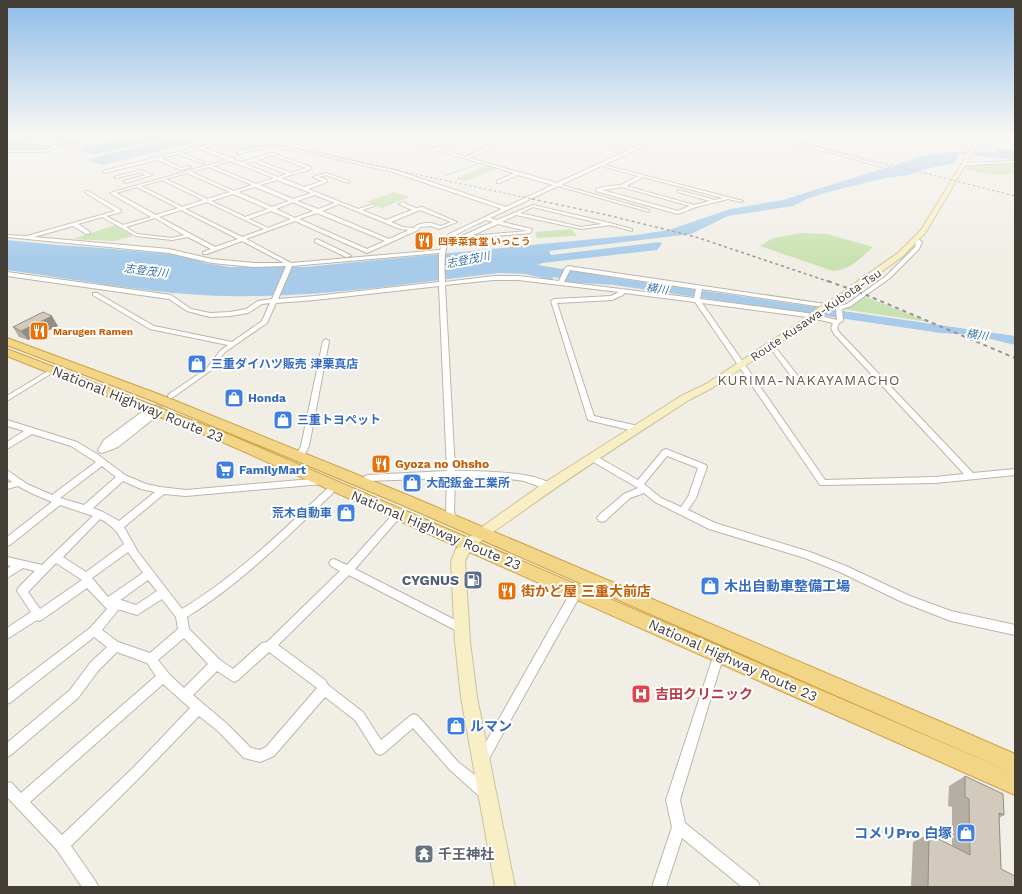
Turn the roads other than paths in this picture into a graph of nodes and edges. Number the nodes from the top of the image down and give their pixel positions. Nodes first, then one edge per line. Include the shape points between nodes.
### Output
1 (116, 177) edge
2 (144, 177) edge
3 (170, 177) edge
4 (199, 177) edge
5 (236, 177) edge
6 (275, 177) edge
7 (282, 177) edge
8 (316, 177) edge
9 (333, 177) edge
10 (411, 177) edge
11 (510, 177) edge
12 (530, 177) edge
13 (576, 177) edge
14 (640, 177) edge
15 (645, 177) edge
16 (956, 177) edge
17 (278, 178) junction
18 (162, 179) junction
19 (635, 179) junction
20 (125, 182) junction
21 (348, 182) dead end
22 (498, 182) dead end
23 (256, 185) junction
24 (558, 185) junction
25 (622, 186) junction
26 (136, 187) junction
27 (664, 187) dead end
28 (304, 189) junction
29 (671, 189) dead end
30 (88, 192) dead end
31 (233, 192) junction
32 (315, 194) junction
33 (727, 198) junction
34 (714, 200) junction
35 (207, 201) junction
36 (294, 201) junction
37 (741, 201) dead end
38 (339, 203) junction
39 (372, 205) dead end
40 (402, 205) dead end
41 (694, 206) junction
42 (507, 208) junction
43 (182, 209) junction
44 (271, 209) junction
45 (358, 210) junction
46 (416, 210) junction
47 (317, 211) junction
48 (647, 211) dead end
49 (516, 214) junction
50 (103, 216) junction
51 (156, 217) junction
52 (244, 218) junction
53 (486, 218) junction
54 (294, 219) junction
55 (386, 222) junction
56 (497, 222) junction
57 (74, 224) junction
58 (610, 224) junction
59 (123, 227) junction
60 (440, 228) junction
61 (266, 229) junction
62 (416, 229) junction
63 (630, 230) dead end
64 (458, 231) junction
65 (88, 233) dead end
66 (188, 234) junction
67 (7, 236) edge
68 (25, 238) junction
69 (462, 238) junction
70 (241, 239) junction
71 (447, 239) junction
72 (344, 240) junction
73 (916, 240) junction
74 (317, 241) dead end
75 (389, 241) junction
76 (328, 247) junction
77 (214, 249) junction
78 (442, 252) junction
79 (205, 253) dead end
80 (348, 256) dead end
81 (289, 265) junction
82 (7, 274) edge
83 (442, 283) junction
84 (560, 284) junction
85 (699, 288) junction
86 (622, 291) junction
87 (95, 294) dead end
88 (697, 300) junction
89 (274, 301) junction
90 (838, 309) junction
91 (838, 321) junction
92 (7, 341) edge
93 (326, 341) dead end
94 (234, 344) junction
95 (771, 345) junction
96 (7, 352) edge
97 (743, 364) junction
98 (54, 370) junction
99 (796, 378) dead end
100 (7, 399) edge
101 (160, 406) junction
102 (7, 423) edge
103 (638, 429) junction
104 (32, 430) junction
105 (7, 446) edge
106 (102, 450) junction
107 (94, 456) junction
108 (300, 456) junction
109 (593, 458) junction
110 (102, 462) junction
111 (1015, 472) edge
112 (7, 473) edge
113 (451, 473) junction
114 (122, 477) junction
115 (972, 477) junction
116 (368, 478) dead end
117 (18, 483) junction
118 (329, 484) junction
119 (7, 486) edge
120 (548, 486) junction
121 (642, 487) junction
122 (162, 491) junction
123 (56, 500) junction
124 (86, 509) junction
125 (682, 512) junction
126 (100, 514) junction
127 (398, 514) junction
128 (602, 518) dead end
129 (454, 521) junction
130 (118, 527) junction
131 (483, 533) junction
132 (7, 542) edge
133 (130, 545) junction
134 (469, 545) junction
135 (56, 558) junction
136 (7, 561) edge
137 (334, 563) dead end
138 (20, 565) junction
139 (44, 569) junction
140 (348, 570) junction
141 (150, 573) junction
142 (7, 574) edge
143 (87, 579) junction
144 (577, 591) junction
145 (164, 592) junction
146 (110, 606) junction
147 (38, 613) junction
148 (182, 615) junction
149 (461, 628) junction
150 (1015, 630) edge
151 (94, 631) junction
152 (184, 631) junction
153 (7, 634) edge
154 (115, 646) junction
155 (270, 646) junction
156 (719, 654) junction
157 (151, 660) junction
158 (216, 664) junction
159 (164, 676) junction
160 (324, 689) junction
161 (185, 695) junction
162 (7, 698) edge
163 (198, 708) junction
164 (7, 751) edge
165 (481, 762) junction
166 (1015, 764) edge
167 (1015, 785) edge
168 (7, 788) edge
169 (488, 794) junction
170 (20, 802) junction
171 (679, 827) junction
172 (62, 845) junction
173 (91, 887) edge
174 (505, 887) edge
175 (659, 887) edge
176 (753, 887) edge

1 - 20 street
2 - 20 street
3 - 18 street
4 - 31 street
5 - 23 street
6 - 17 street
7 - 17 street
8 - 28 street via 326,181
9 - 21 street
10 - 42 street
11 - 22 street
12 - 24 street
13 - 24 street
14 - 19 street
15 - 33 street
16 - 73 main road, Route Kusawa-Kubota-Tsu
17 - 23 street
17 - 28 street
18 - 26 street
18 - 35 street
19 - 25 street
19 - 27 street
20 - 26 street
23 - 31 street
23 - 36 street
24 - 42 street
24 - 48 street
25 - 41 street
25 - 41 street via 598,190 678,213
26 - 43 street
26 - 51 street via 112,193
28 - 32 street
29 - 34 street
30 - 50 street via 119,211
31 - 35 street
31 - 44 street
32 - 36 street
32 - 38 street
33 - 34 street
33 - 37 street
34 - 41 street
35 - 43 street
35 - 52 street
36 - 44 street
36 - 47 street
38 - 45 street
38 - 47 street
39 - 45 street
40 - 46 street
42 - 53 street
43 - 51 street
43 - 70 street
44 - 52 street
44 - 54 street
45 - 55 street
46 - 55 street
46 - 60 street via 420,208 455,222
47 - 54 street
47 - 75 street
49 - 56 street
49 - 58 street via 581,228
49 - 58 street via 533,206
50 - 57 street
50 - 59 street
51 - 59 street
51 - 66 street
52 - 61 street
53 - 56 street
53 - 64 street
54 - 61 street
54 - 72 street
55 - 62 street via 402,228
56 - 69 street
56 - 69 street via 530,230
57 - 65 street
57 - 68 street
58 - 63 street
59 - 66 street via 136,235 150,237 175,239
60 - 62 street
60 - 64 street
61 - 70 street
62 - 75 street
64 - 71 street
66 - 77 street
67 - 68 street
68 - 81 street via 169,251 221,262
69 - 71 street
70 - 77 street
70 - 81 street
71 - 78 street
72 - 75 street via 367,251
72 - 76 street
73 - 90 street via 920,242 917,248 888,277 848,305
73 - 95 main road, Route Kusawa-Kubota-Tsu, bridge via 894,261
74 - 76 street
76 - 80 street
77 - 79 street
78 - 81 street
78 - 83 street
81 - 89 street
82 - 89 street via 172,297 189,310 210,315 248,311 260,302
83 - 84 street via 507,278
83 - 89 street
83 - 113 street
84 - 85 street via 568,268
84 - 86 street
85 - 88 street
85 - 90 street
86 - 88 street
86 - 103 street via 612,298 554,301 591,418
87 - 94 street via 152,328
88 - 91 street
88 - 97 street
89 - 94 street via 265,322
90 - 91 street
91 - 115 street via 834,328 836,333
92 - 101 highway, National Highway Route 23
93 - 108 street via 305,446
94 - 101 street via 224,352 204,377
95 - 97 main road, Route Kusawa-Kubota-Tsu
95 - 99 street
96 - 98 highway, National Highway Route 23
97 - 103 main road, Route Kusawa-Kubota-Tsu
97 - 115 street via 823,483
98 - 100 street
98 - 101 highway, National Highway Route 23
101 - 106 street
101 - 106 street via 115,445
101 - 108 highway, National Highway Route 23
101 - 118 highway, National Highway Route 23
102 - 104 street
103 - 109 main road, Route Kusawa-Kubota-Tsu
104 - 105 street
104 - 107 street via 64,439
106 - 107 street
107 - 110 street
108 - 129 highway, National Highway Route 23
109 - 120 main road, Route Kusawa-Kubota-Tsu
109 - 121 street
110 - 114 street
110 - 123 street
111 - 115 street
112 - 117 street
113 - 116 street
113 - 120 street via 514,476 535,480
113 - 129 street via 450,512
114 - 122 street via 144,487
114 - 124 street
117 - 119 street
117 - 123 street
118 - 122 street via 186,493
118 - 127 highway, National Highway Route 23
118 - 148 street via 284,534 222,588
120 - 131 main road, Route Kusawa-Kubota-Tsu
121 - 125 street via 658,500
121 - 125 street via 666,452 703,467 692,498
121 - 128 street via 627,496
122 - 130 street
123 - 124 street
123 - 132 street
124 - 126 street
125 - 150 street via 732,534 807,555 951,616
126 - 130 street
126 - 135 street
127 - 134 highway, National Highway Route 23
127 - 140 street
129 - 131 highway, National Highway Route 23
130 - 133 street
131 - 134 main road, Route Kusawa-Kubota-Tsu
131 - 166 highway, National Highway Route 23
133 - 141 street
133 - 143 street
134 - 144 highway, National Highway Route 23
134 - 149 main road, Route Kusawa-Kubota-Tsu via 461,553 458,561
135 - 139 street
135 - 143 street
136 - 138 street
137 - 140 street
138 - 139 street
138 - 142 street
139 - 147 street via 22,590
140 - 149 street
140 - 155 street
141 - 145 street
141 - 146 street
143 - 146 street
143 - 147 street via 39,616
144 - 156 highway, National Highway Route 23
144 - 165 street
145 - 146 street via 137,610 121,605
145 - 148 street
146 - 151 street
147 - 153 street
148 - 152 street
149 - 165 main road, Route Kusawa-Kubota-Tsu
151 - 154 street
151 - 162 street
152 - 157 street
152 - 158 street
154 - 157 street
154 - 164 street via 94,667 74,694
155 - 158 street via 234,676
155 - 160 street via 321,684
156 - 167 highway, National Highway Route 23
156 - 171 street via 672,800
157 - 159 street
158 - 161 street
159 - 161 street
159 - 170 street
160 - 163 street via 270,752 260,756 248,754 222,727
160 - 169 street via 359,716 380,748 414,720 454,766
161 - 163 street
163 - 172 street
165 - 169 main road, Route Kusawa-Kubota-Tsu
168 - 170 street
169 - 174 main road, Route Kusawa-Kubota-Tsu
170 - 172 street
171 - 175 street
171 - 176 street
172 - 173 street

